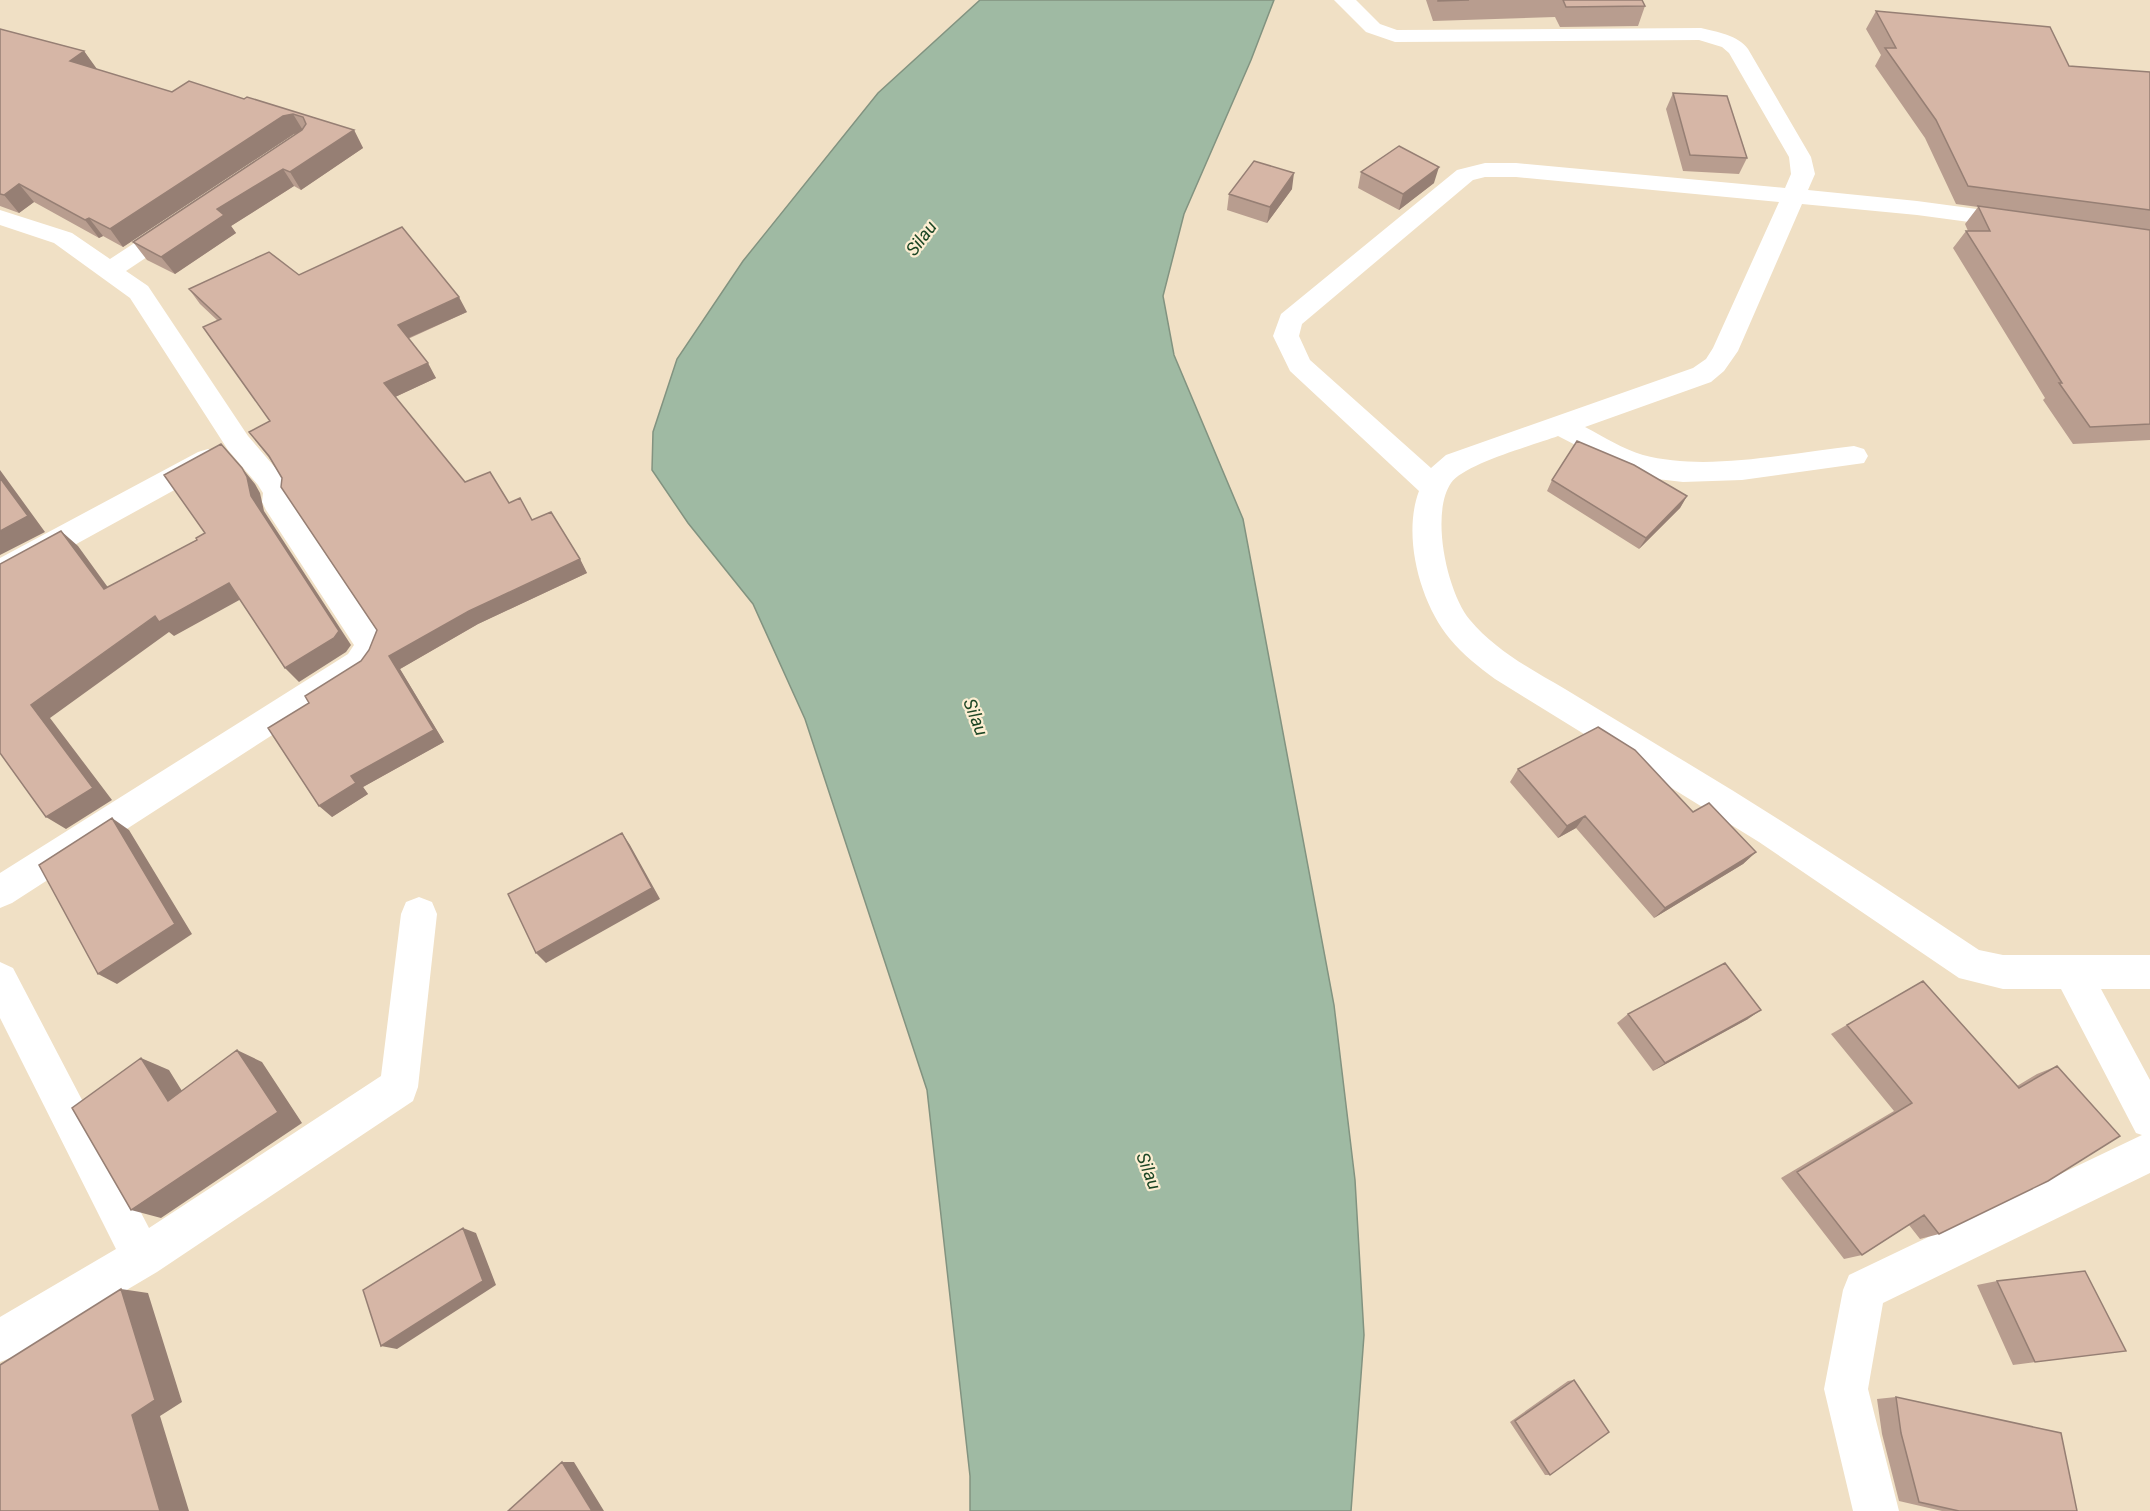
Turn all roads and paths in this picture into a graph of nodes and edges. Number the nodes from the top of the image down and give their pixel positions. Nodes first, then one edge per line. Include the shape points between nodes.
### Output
1 (1344, 0) edge
2 (1792, 197) junction
3 (196, 212) edge
4 (0, 217) edge
5 (2034, 224) edge
6 (110, 271) junction
7 (1560, 425) junction
8 (238, 443) junction
9 (1854, 456) dead end
10 (1435, 489) junction
11 (0, 572) edge
12 (0, 892) edge
13 (419, 914) dead end
14 (2150, 972) edge
15 (2072, 973) junction
16 (0, 980) edge
17 (2150, 1119) edge
18 (2150, 1152) edge
19 (142, 1257) junction
20 (0, 1341) edge
21 (1876, 1511) edge

1 - 2 street via 1374,28 1395,36 1701,34 1729,43 1737,49 1800,157 1803,174
2 - 5 street
2 - 7 street via 1725,351 1715,365 1702,375
2 - 10 street via 1516,170 1485,170 1465,175 1290,320 1287,336 1299,365
3 - 6 street
4 - 6 street via 63,238
6 - 8 street via 139,292
7 - 9 street via 1634,463 1666,470 1712,471
7 - 10 street via 1456,462 1439,478
8 - 11 street
8 - 12 street via 272,485 277,493 276,502 370,644 367,653 359,663
10 - 15 street via 1429,504 1427,534 1438,589 1456,624 1506,670 1771,831 1972,966 2003,972
13 - 19 street via 399,1087
14 - 15 street
15 - 17 street
16 - 19 street
18 - 21 street via 1864,1290 1846,1389
19 - 20 street

